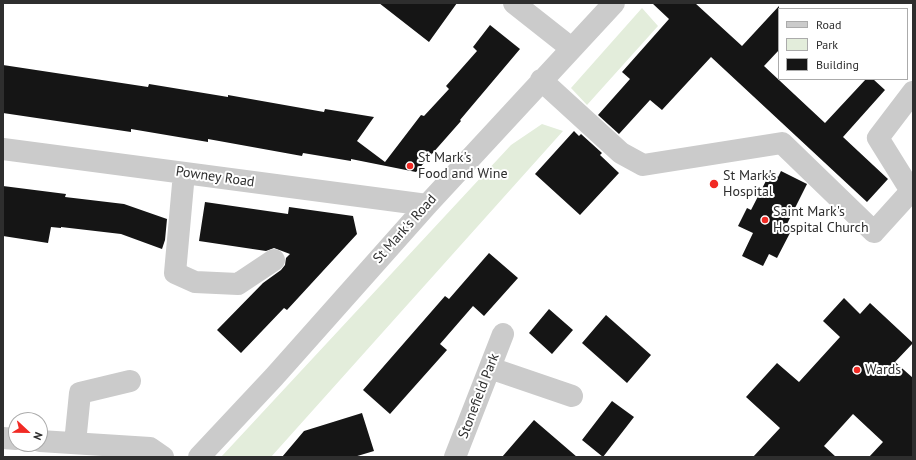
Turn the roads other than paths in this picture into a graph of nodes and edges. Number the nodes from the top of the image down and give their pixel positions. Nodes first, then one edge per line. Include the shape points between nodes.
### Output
1 (514, 3) edge
2 (614, 3) edge
3 (571, 48) junction
4 (541, 80) junction
5 (913, 92) edge
6 (3, 149) edge
7 (184, 173) junction
8 (427, 205) junction
9 (274, 260) dead end
10 (503, 334) dead end
11 (490, 368) junction
12 (130, 381) dead end
13 (572, 396) dead end
14 (48, 441) edge
15 (75, 443) junction
16 (163, 457) edge
17 (199, 457) edge
18 (455, 457) edge

1 - 3 street
2 - 3 street, St Mark's Road
3 - 4 street, St Mark's Road
4 - 5 street via 620,153 643,165 782,143 874,232 912,191 878,138
4 - 8 street, St Mark's Road
6 - 7 street, Powney Road
7 - 8 street, Powney Road
7 - 9 street via 175,273 195,282 238,284
8 - 17 street, St Mark's Road
10 - 11 street, Stonefield Park
11 - 13 street
11 - 18 street, Stonefield Park
12 - 15 street via 80,393
14 - 15 street
15 - 16 street via 150,448

